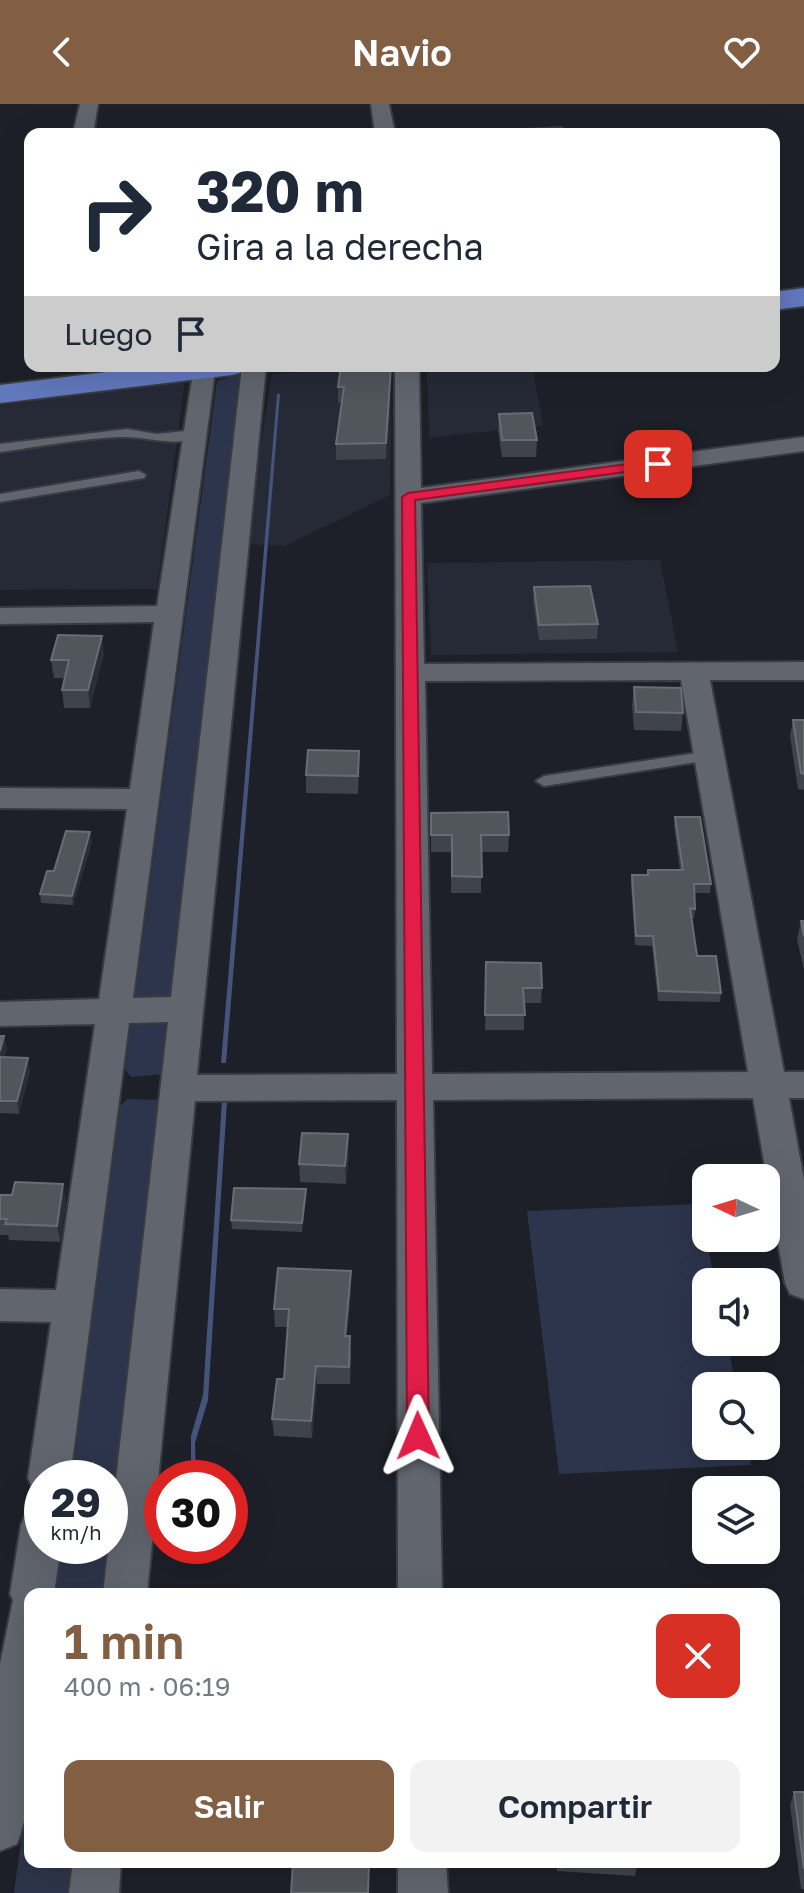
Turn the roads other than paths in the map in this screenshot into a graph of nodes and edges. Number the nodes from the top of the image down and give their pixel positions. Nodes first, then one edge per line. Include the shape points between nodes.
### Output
1 (89, 104) edge
2 (380, 104) edge
3 (84, 128) edge
4 (384, 128) edge
5 (804, 297) edge
6 (780, 300) edge
7 (126, 372) edge
8 (216, 372) edge
9 (253, 372) edge
10 (407, 372) edge
11 (0, 394) edge
12 (194, 434) junction
13 (804, 444) edge
14 (0, 448) edge
15 (139, 475) dead end
16 (408, 497) junction
17 (0, 498) edge
18 (169, 614) junction
19 (0, 616) edge
20 (694, 671) junction
21 (804, 671) edge
22 (410, 673) junction
23 (710, 756) junction
24 (544, 781) dead end
25 (0, 798) edge
26 (143, 799) junction
27 (187, 1009) junction
28 (115, 1013) junction
29 (0, 1014) edge
30 (804, 1085) edge
31 (769, 1086) junction
32 (414, 1087) junction
33 (178, 1088) junction
34 (804, 1283) edge
35 (0, 1305) edge
36 (73, 1306) junction
37 (52, 1460) edge
38 (36, 1564) edge
39 (33, 1588) edge
40 (126, 1588) edge
41 (420, 1588) edge
42 (24, 1639) edge
43 (17, 1672) edge
44 (0, 1827) edge
45 (96, 1868) edge
46 (422, 1868) edge
47 (94, 1893) edge
48 (423, 1893) edge

1 - 3 street
2 - 4 street
5 - 6 main road
7 - 11 main road
8 - 12 street
9 - 27 street
10 - 16 street
12 - 14 lane via 157,438 127,433
12 - 18 street
13 - 16 street
15 - 17 lane
16 - 22 street
18 - 19 street
18 - 26 street
20 - 21 street
20 - 22 street
20 - 23 street
22 - 32 street
23 - 24 lane
23 - 31 street
25 - 26 street
26 - 28 street
27 - 28 street
27 - 33 street
28 - 29 street
28 - 36 street
30 - 31 street
31 - 32 street
31 - 34 street
32 - 33 street
32 - 41 street
33 - 40 street
35 - 36 street
36 - 37 street
38 - 39 street
42 - 43 street
43 - 44 street
45 - 47 street
46 - 48 street

